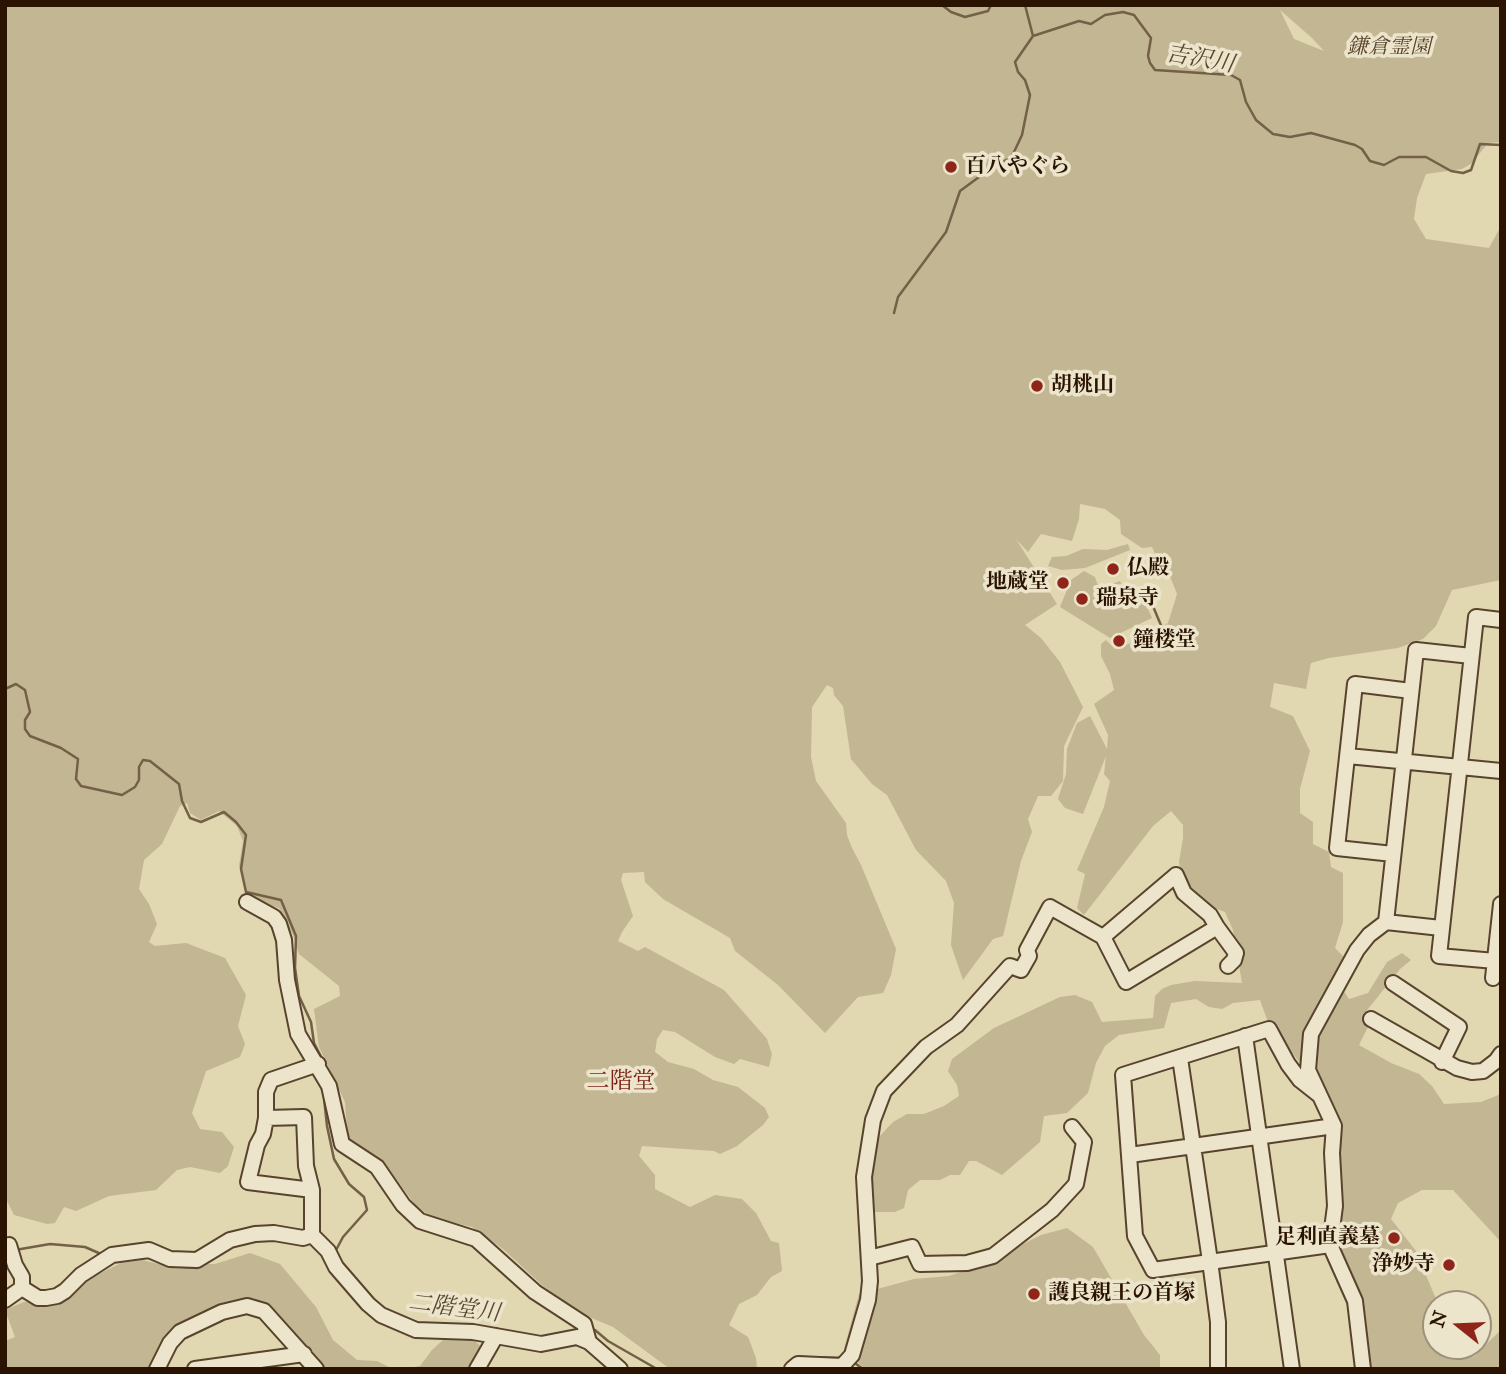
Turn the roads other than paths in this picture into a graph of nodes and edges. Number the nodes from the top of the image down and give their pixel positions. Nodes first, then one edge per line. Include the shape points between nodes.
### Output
1 (1501, 620) edge
2 (1471, 656) junction
3 (1411, 691) junction
4 (1348, 756) junction
5 (1404, 761) junction
6 (1459, 766) junction
7 (1501, 771) edge
8 (1393, 854) junction
9 (247, 902) dead end
10 (1501, 904) edge
11 (1386, 922) junction
12 (1217, 926) junction
13 (1441, 928) junction
14 (1102, 937) junction
15 (1497, 952) edge
16 (1228, 966) dead end
17 (1493, 978) dead end
18 (1393, 983) dead end
19 (1371, 1019) dead end
20 (1245, 1036) junction
21 (1501, 1054) edge
22 (1180, 1058) junction
23 (1442, 1062) junction
24 (317, 1064) junction
25 (1319, 1095) junction
26 (266, 1118) junction
27 (1334, 1126) junction
28 (1072, 1127) dead end
29 (1260, 1136) junction
30 (1193, 1146) junction
31 (1130, 1155) junction
32 (312, 1190) junction
33 (317, 1240) junction
34 (9, 1245) dead end
35 (1330, 1245) junction
36 (1276, 1252) junction
37 (869, 1258) junction
38 (1210, 1261) junction
39 (22, 1288) junction
40 (5, 1300) edge
41 (496, 1336) junction
42 (589, 1342) junction
43 (304, 1354) junction
44 (843, 1367) edge
45 (157, 1369) edge
46 (195, 1369) edge
47 (316, 1369) edge
48 (477, 1369) edge
49 (620, 1369) edge
50 (792, 1369) edge
51 (1219, 1369) edge
52 (1292, 1369) edge
53 (1363, 1369) edge

1 - 2 street via 1476,617
2 - 3 street via 1416,650
2 - 6 street
3 - 4 street via 1355,684
3 - 5 street
4 - 5 street
4 - 8 street via 1337,848
5 - 6 street
5 - 8 street
6 - 7 street
6 - 13 street
8 - 11 street
9 - 24 street via 279,924 298,1034
10 - 15 street
11 - 13 street
11 - 25 street via 1357,950 1311,1034 1308,1070
12 - 14 street via 1126,982
12 - 14 street via 1184,893 1176,875
12 - 16 street via 1236,953
13 - 15 street via 1439,956
14 - 37 street via 1051,907 1021,970 1010,966 957,1025 926,1047 884,1091 873,1120 864,1177
15 - 17 street
18 - 23 street via 1459,1027
19 - 23 street
20 - 22 street
20 - 25 street via 1271,1030 1288,1065
20 - 29 street
21 - 23 street via 1488,1069 1476,1072
22 - 30 street
22 - 31 street via 1123,1075
24 - 26 street via 271,1080
24 - 42 street via 331,1092 342,1144 377,1167 420,1222 476,1240 535,1292 584,1324
25 - 27 street
26 - 32 street via 304,1117
26 - 32 street via 248,1182
27 - 29 street
27 - 35 street via 1335,1206
28 - 37 street via 1084,1142 1076,1184 1052,1210 993,1256 967,1263 920,1264 912,1247
29 - 30 street
29 - 36 street
30 - 31 street
30 - 38 street
31 - 38 street via 1135,1236 1153,1270
32 - 33 street
33 - 39 street via 255,1234 230,1240 197,1260 170,1259 149,1250 112,1255 57,1296 38,1297
33 - 41 street via 343,1277 381,1315 416,1330
34 - 39 street
35 - 36 street
35 - 53 street via 1355,1301
36 - 38 street
36 - 52 street
37 - 44 street via 868,1300 852,1355
38 - 51 street
39 - 40 street
41 - 42 street via 541,1344 578,1337
41 - 48 street
42 - 49 street
43 - 45 street via 264,1311 247,1306 180,1332
43 - 46 street
43 - 47 street
44 - 50 street via 798,1364

